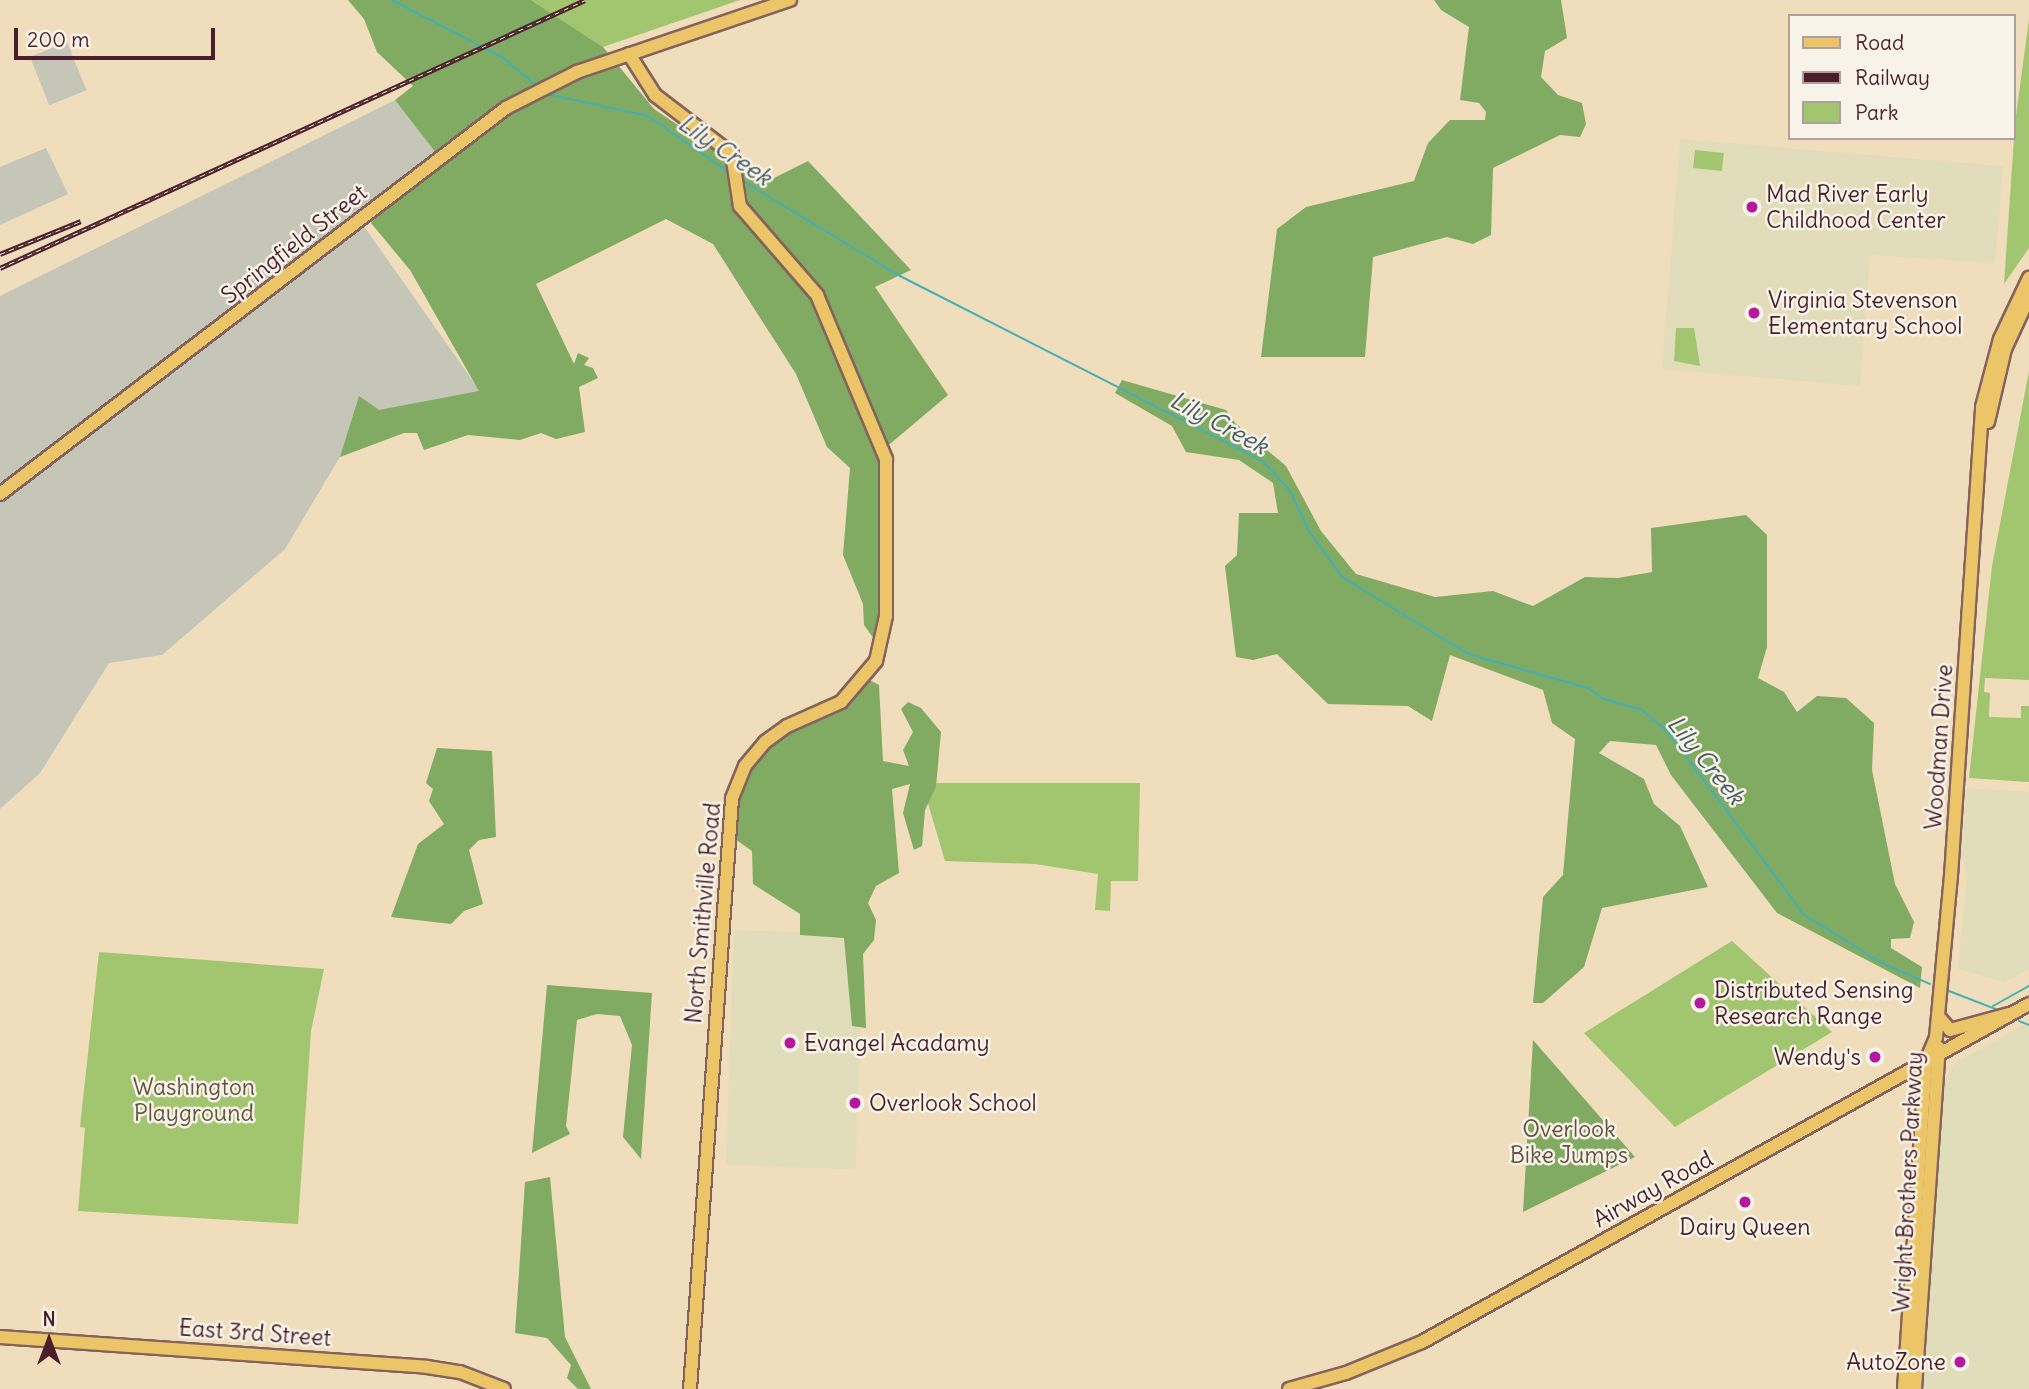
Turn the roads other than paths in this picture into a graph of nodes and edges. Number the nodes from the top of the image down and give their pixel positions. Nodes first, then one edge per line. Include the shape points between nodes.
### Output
1 (790, 0) edge
2 (629, 54) junction
3 (2029, 278) edge
4 (2029, 297) edge
5 (1980, 460) junction
6 (0, 494) edge
7 (2029, 1004) edge
8 (2012, 1013) junction
9 (1938, 1016) junction
10 (1936, 1037) joint
11 (1933, 1058) junction
12 (1885, 1084) junction
13 (1924, 1091) junction
14 (0, 1337) edge
15 (504, 1389) edge
16 (690, 1389) edge
17 (1289, 1389) edge
18 (1904, 1389) edge
19 (1915, 1389) edge

1 - 2 main road, Springfield Street
2 - 6 main road, Springfield Street via 553,82 467,136 308,263
2 - 16 main road, North Smithville Road via 655,95 727,149 736,164 740,206 817,295 884,449 886,616 880,650 863,680 841,702 787,726 765,743 745,766 732,799
3 - 5 main road, Woodman Drive via 1993,358 1982,407
4 - 5 main road, Woodman Drive via 2006,349
5 - 9 main road, Woodman Drive
7 - 8 main road, Airway Road
8 - 9 main road via 1993,1014 1950,1030
8 - 11 main road, Airway Road
9 - 10 main road, Woodman Drive
10 - 11 main road, Wright Brothers Parkway
11 - 12 main road, Airway Road
11 - 13 main road, Wright Brothers Parkway
11 - 19 main road, Wright Brothers Parkway via 1933,1143
12 - 13 main road via 1913,1080
12 - 17 main road, Airway Road via 1422,1342 1346,1373
13 - 18 main road, Wright Brothers Parkway
14 - 15 main road, East 3rd Street via 427,1367 460,1372

